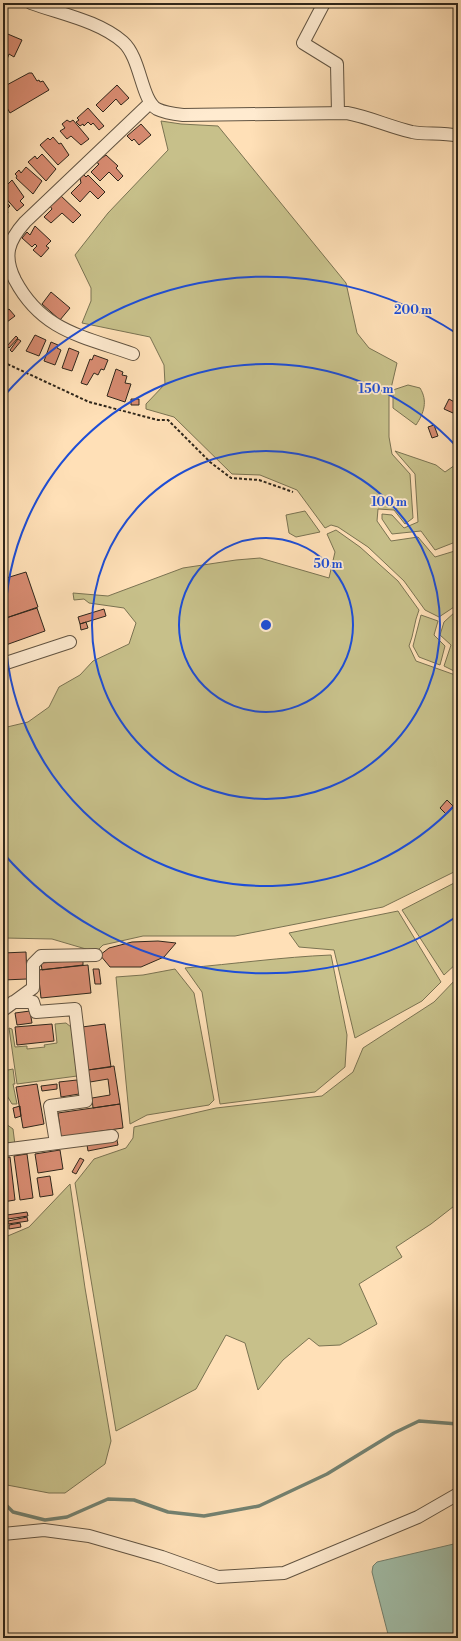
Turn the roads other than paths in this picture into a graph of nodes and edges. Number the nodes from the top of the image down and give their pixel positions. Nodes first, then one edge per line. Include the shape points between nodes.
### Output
1 (31, 3) edge
2 (324, 3) edge
3 (150, 103) junction
4 (338, 113) junction
5 (458, 136) edge
6 (132, 354) dead end
7 (70, 642) dead end
8 (3, 664) edge
9 (96, 955) dead end
10 (14, 1002) junction
11 (3, 1010) edge
12 (112, 1136) dead end
13 (56, 1143) junction
14 (3, 1150) edge
15 (458, 1494) edge
16 (3, 1534) edge

1 - 3 street via 95,26 123,42 134,57
2 - 4 street via 303,43 337,64
3 - 4 street via 156,108 183,116
3 - 6 street via 25,222 16,232 7,258 22,293 44,318 59,327
4 - 5 street via 369,117 395,128 414,132 438,132
7 - 8 street
9 - 10 street via 41,956 33,964 33,988
10 - 11 street
10 - 13 street via 33,1002 36,1012 75,1010 86,1101 50,1106
12 - 13 street
13 - 14 street
15 - 16 street via 418,1517 284,1573 218,1577 162,1557 89,1536 44,1530

